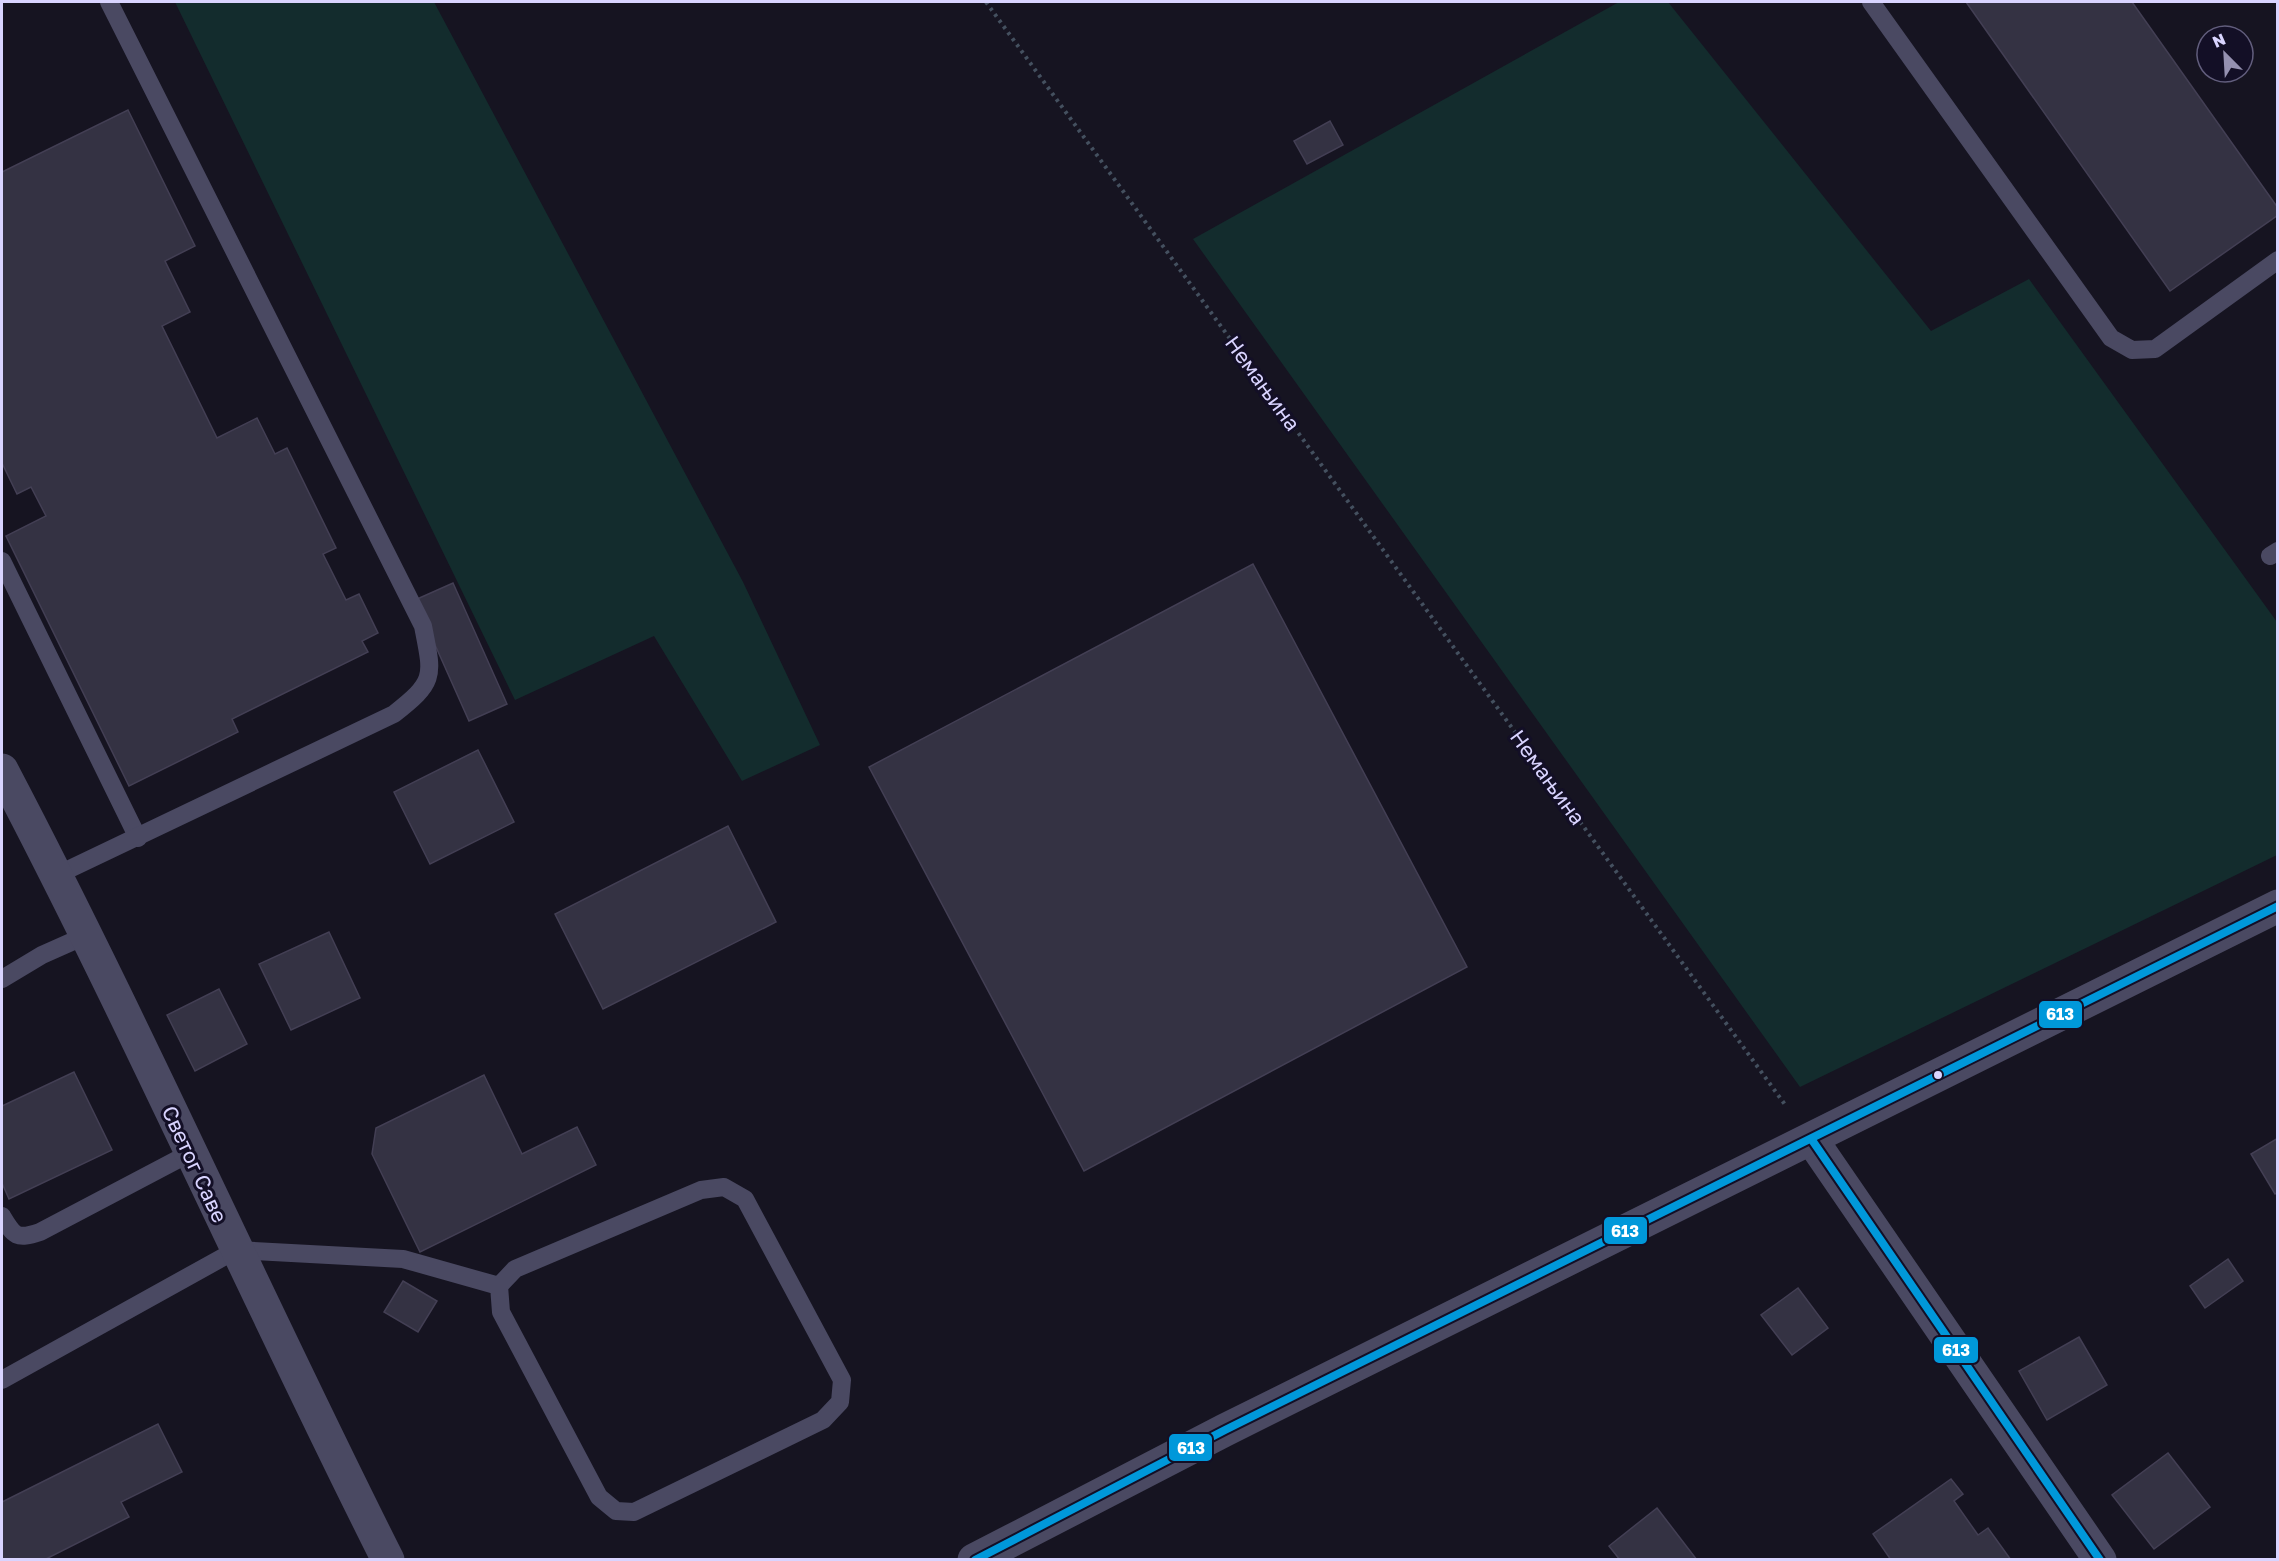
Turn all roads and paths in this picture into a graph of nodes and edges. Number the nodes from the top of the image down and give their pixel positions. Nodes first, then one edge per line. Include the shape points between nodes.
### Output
1 (109, 2) edge
2 (986, 2) edge
3 (1871, 2) edge
4 (2277, 260) edge
5 (2, 561) edge
6 (2, 770) edge
7 (138, 838) junction
8 (57, 875) junction
9 (2277, 906) edge
10 (87, 935) junction
11 (2, 979) edge
12 (1812, 1140) junction
13 (190, 1153) junction
14 (2, 1216) edge
15 (236, 1250) junction
16 (499, 1286) junction
17 (2, 1380) edge
18 (388, 1560) edge
19 (974, 1560) edge
20 (2100, 1560) edge

1 - 7 lane via 423,626 430,658 428,682 394,714
2 - 12 path, Немањина
3 - 4 lane via 2111,338 2132,350 2155,349
5 - 7 lane
6 - 8 street, Светог Саве
7 - 8 lane
8 - 10 street, Светог Саве
9 - 12 street
10 - 11 lane
10 - 13 street, Светог Саве
12 - 19 street via 1225,1430
12 - 20 street
13 - 14 lane via 24,1238 12,1233
13 - 15 street, Светог Саве
15 - 16 lane via 403,1259
15 - 17 lane
15 - 18 street, Светог Саве
16 - 16 lane via 515,1269 701,1190 724,1187 745,1199 756,1219 842,1380 840,1402 823,1420 634,1512 616,1511 599,1497 501,1312

